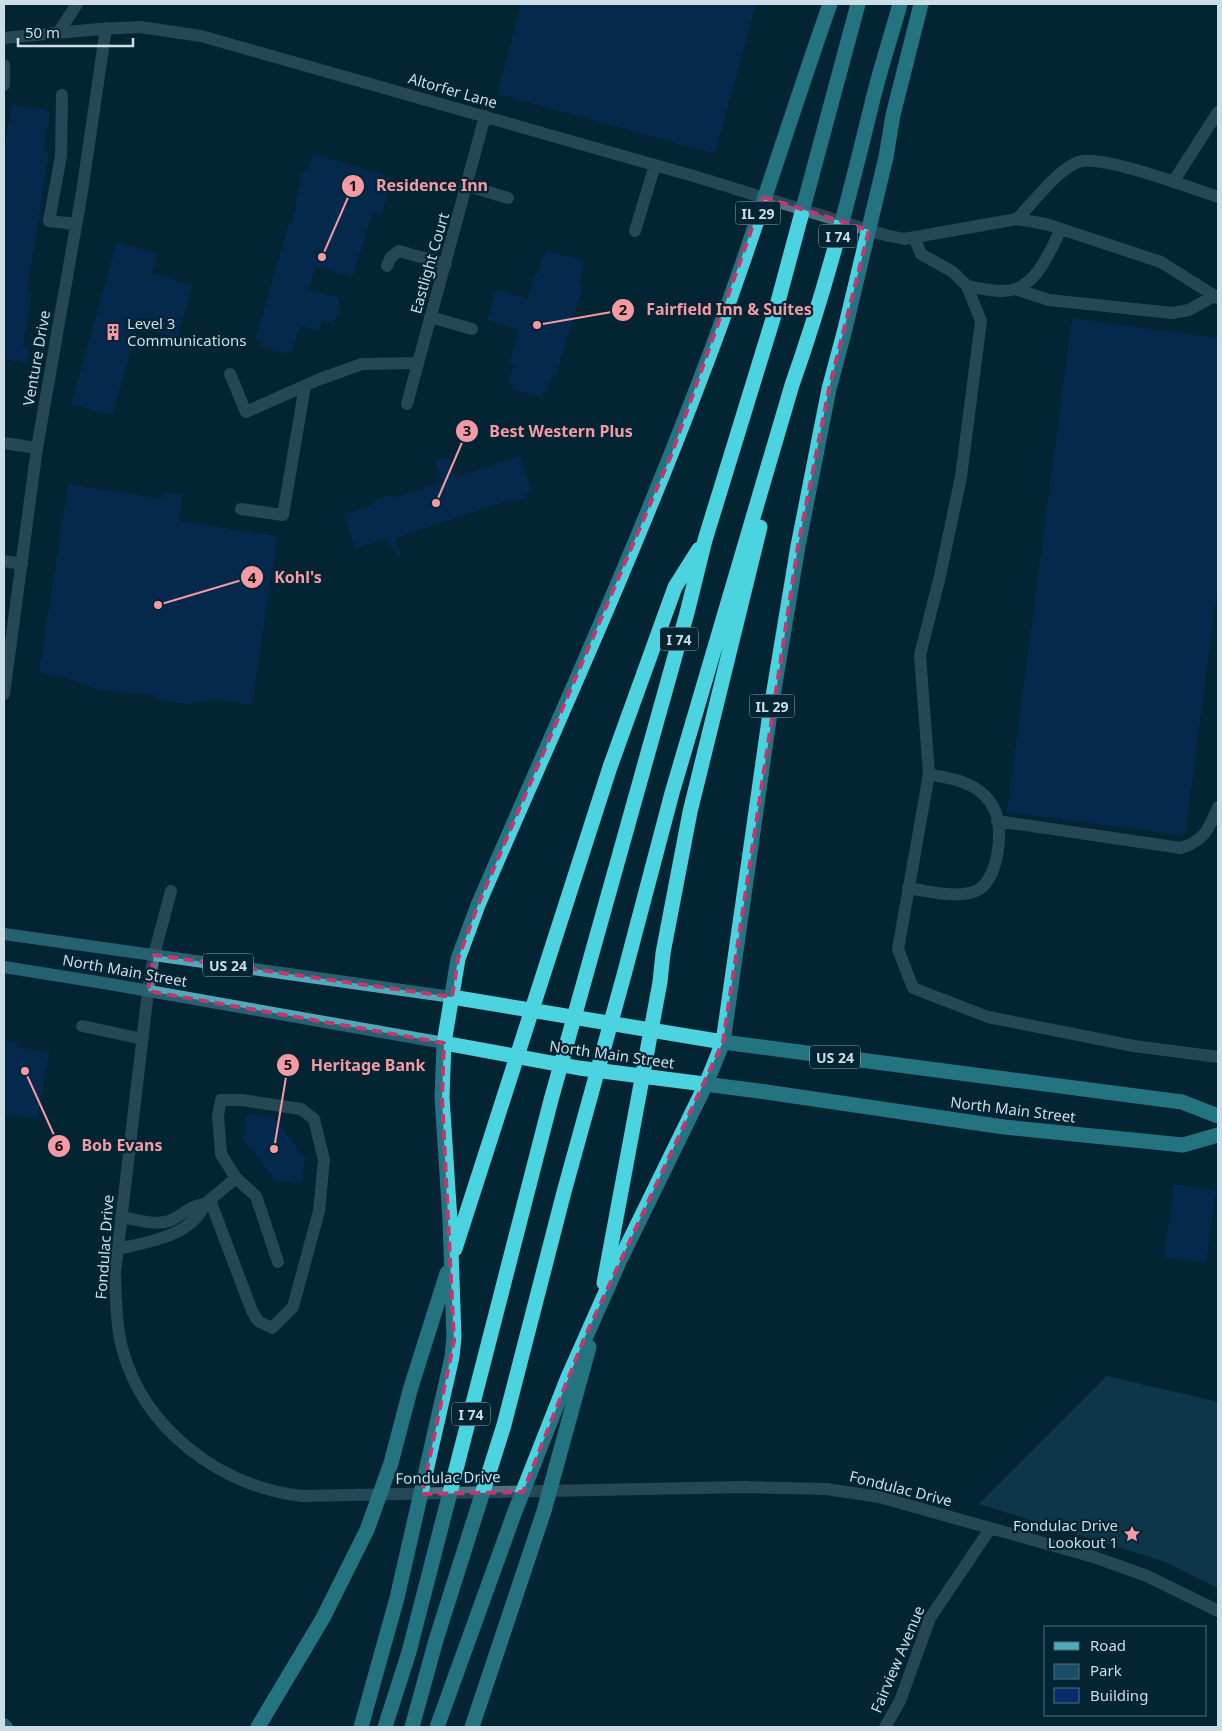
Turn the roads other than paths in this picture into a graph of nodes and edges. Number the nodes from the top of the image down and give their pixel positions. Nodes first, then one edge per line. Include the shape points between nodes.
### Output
1 (76, 4) edge
2 (830, 4) edge
3 (858, 4) edge
4 (900, 4) edge
5 (921, 4) edge
6 (106, 28) junction
7 (58, 33) junction
8 (4, 38) edge
9 (4, 65) edge
10 (4, 85) edge
11 (62, 95) dead end
12 (1218, 112) edge
13 (485, 116) junction
14 (655, 165) junction
15 (1173, 182) junction
16 (468, 186) junction
17 (1218, 197) edge
18 (508, 198) dead end
19 (1018, 219) junction
20 (76, 224) junction
21 (1061, 229) junction
22 (635, 231) dead end
23 (914, 237) junction
24 (446, 264) junction
25 (387, 266) dead end
26 (967, 286) junction
27 (1018, 290) junction
28 (1216, 297) edge
29 (430, 317) junction
30 (472, 329) dead end
31 (418, 363) junction
32 (230, 374) dead end
33 (792, 385) junction
34 (305, 386) junction
35 (407, 404) dead end
36 (4, 443) edge
37 (37, 448) junction
38 (241, 509) dead end
39 (705, 540) junction
40 (4, 561) edge
41 (22, 564) junction
42 (4, 694) edge
43 (929, 774) junction
44 (1218, 807) edge
45 (997, 821) junction
46 (908, 888) junction
47 (171, 891) dead end
48 (4, 934) edge
49 (154, 955) junction
50 (4, 967) edge
51 (148, 991) junction
52 (452, 997) junction
53 (82, 1026) dead end
54 (143, 1038) junction
55 (723, 1042) junction
56 (444, 1043) junction
57 (1218, 1057) edge
58 (706, 1084) junction
59 (1218, 1116) edge
60 (1218, 1135) edge
61 (236, 1178) junction
62 (207, 1202) junction
63 (121, 1217) junction
64 (118, 1248) junction
65 (278, 1262) dead end
66 (990, 1529) junction
67 (1218, 1611) edge
68 (4, 1724) edge
69 (7, 1727) edge
70 (258, 1727) edge
71 (361, 1727) edge
72 (385, 1727) edge
73 (412, 1727) edge
74 (437, 1727) edge
75 (472, 1727) edge
76 (886, 1727) edge

1 - 7 street
2 - 52 highway, IL 29 via 699,383 647,513 478,905 458,959
3 - 39 highway, I 74 via 776,309
4 - 33 highway, I 74 via 815,320
5 - 55 highway, IL 29 via 846,329 829,389 798,546 769,720
6 - 7 street, Altorfer Lane
6 - 13 street, Altorfer Lane via 140,27 201,36
6 - 20 street, Venture Drive
7 - 8 street, Altorfer Lane
9 - 10 street
11 - 20 street via 61,156 50,221
12 - 15 street
13 - 14 street, Altorfer Lane
13 - 16 street, Eastlight Court
14 - 22 street
14 - 23 street, Altorfer Lane via 886,235 904,239
15 - 17 street
15 - 19 street via 1113,163 1079,161 1056,178
16 - 18 street
16 - 24 street, Eastlight Court
19 - 21 street, Altorfer Lane
19 - 23 street, Altorfer Lane
20 - 37 street, Venture Drive
21 - 27 street via 1031,281
21 - 28 street, Altorfer Lane via 1161,262
23 - 26 street via 921,254 952,272
24 - 25 street via 399,251
24 - 29 street, Eastlight Court
26 - 27 street
26 - 43 street via 981,321 961,477 920,655
27 - 28 street via 1049,300 1172,313 1189,310
29 - 30 street
29 - 31 street, Eastlight Court
31 - 34 street via 362,364
31 - 35 street, Eastlight Court
32 - 34 street via 246,412
33 - 73 highway, I 74 via 672,793 504,1425
33 - 75 highway via 690,812 597,1318 544,1511
34 - 38 street via 283,515
36 - 37 street
37 - 41 street, Venture Drive
39 - 70 highway via 675,587 586,838 411,1387 391,1463 362,1542 323,1618
39 - 72 highway, I 74 via 551,1100 409,1652
40 - 41 street
41 - 42 street, Venture Drive
43 - 45 street via 970,784 985,796 996,812
43 - 46 street
44 - 45 street via 1203,836 1196,843 1181,848
45 - 46 street via 999,841 993,873 978,891 957,895
46 - 57 street via 898,949 913,988 988,1017 1134,1046
47 - 49 street, Fondulac Drive
48 - 49 main road, North Main Street / US 24
49 - 51 street, Fondulac Drive
49 - 52 main road, North Main Street / US 24
50 - 51 main road, North Main Street
51 - 54 street, Fondulac Drive
51 - 56 main road, North Main Street
52 - 55 highway, North Main Street / US 24
52 - 56 highway
53 - 54 street
54 - 63 street, Fondulac Drive
55 - 58 highway, IL 29
55 - 59 highway, North Main Street / US 24 via 1182,1102
56 - 58 highway, North Main Street via 579,1068
56 - 71 highway via 442,1097 454,1342 397,1598
58 - 60 highway, North Main Street via 996,1126 1183,1145
58 - 74 highway via 620,1260 568,1377 497,1559
61 - 62 street
61 - 62 street via 221,1154 218,1116 221,1100 301,1109 314,1119 324,1160 319,1211 293,1307 272,1328 258,1321 252,1311
61 - 65 street via 256,1196
62 - 63 street via 168,1221
62 - 64 street via 188,1227 153,1241
63 - 64 street, Fondulac Drive
64 - 66 street, Fondulac Drive via 116,1306 123,1350 150,1407 174,1436 211,1465 266,1490 302,1496 343,1496 796,1487 850,1491
66 - 67 street, Fondulac Drive via 1094,1556 1147,1576
66 - 76 street, Fairview Avenue via 930,1618 900,1701
68 - 69 main road

